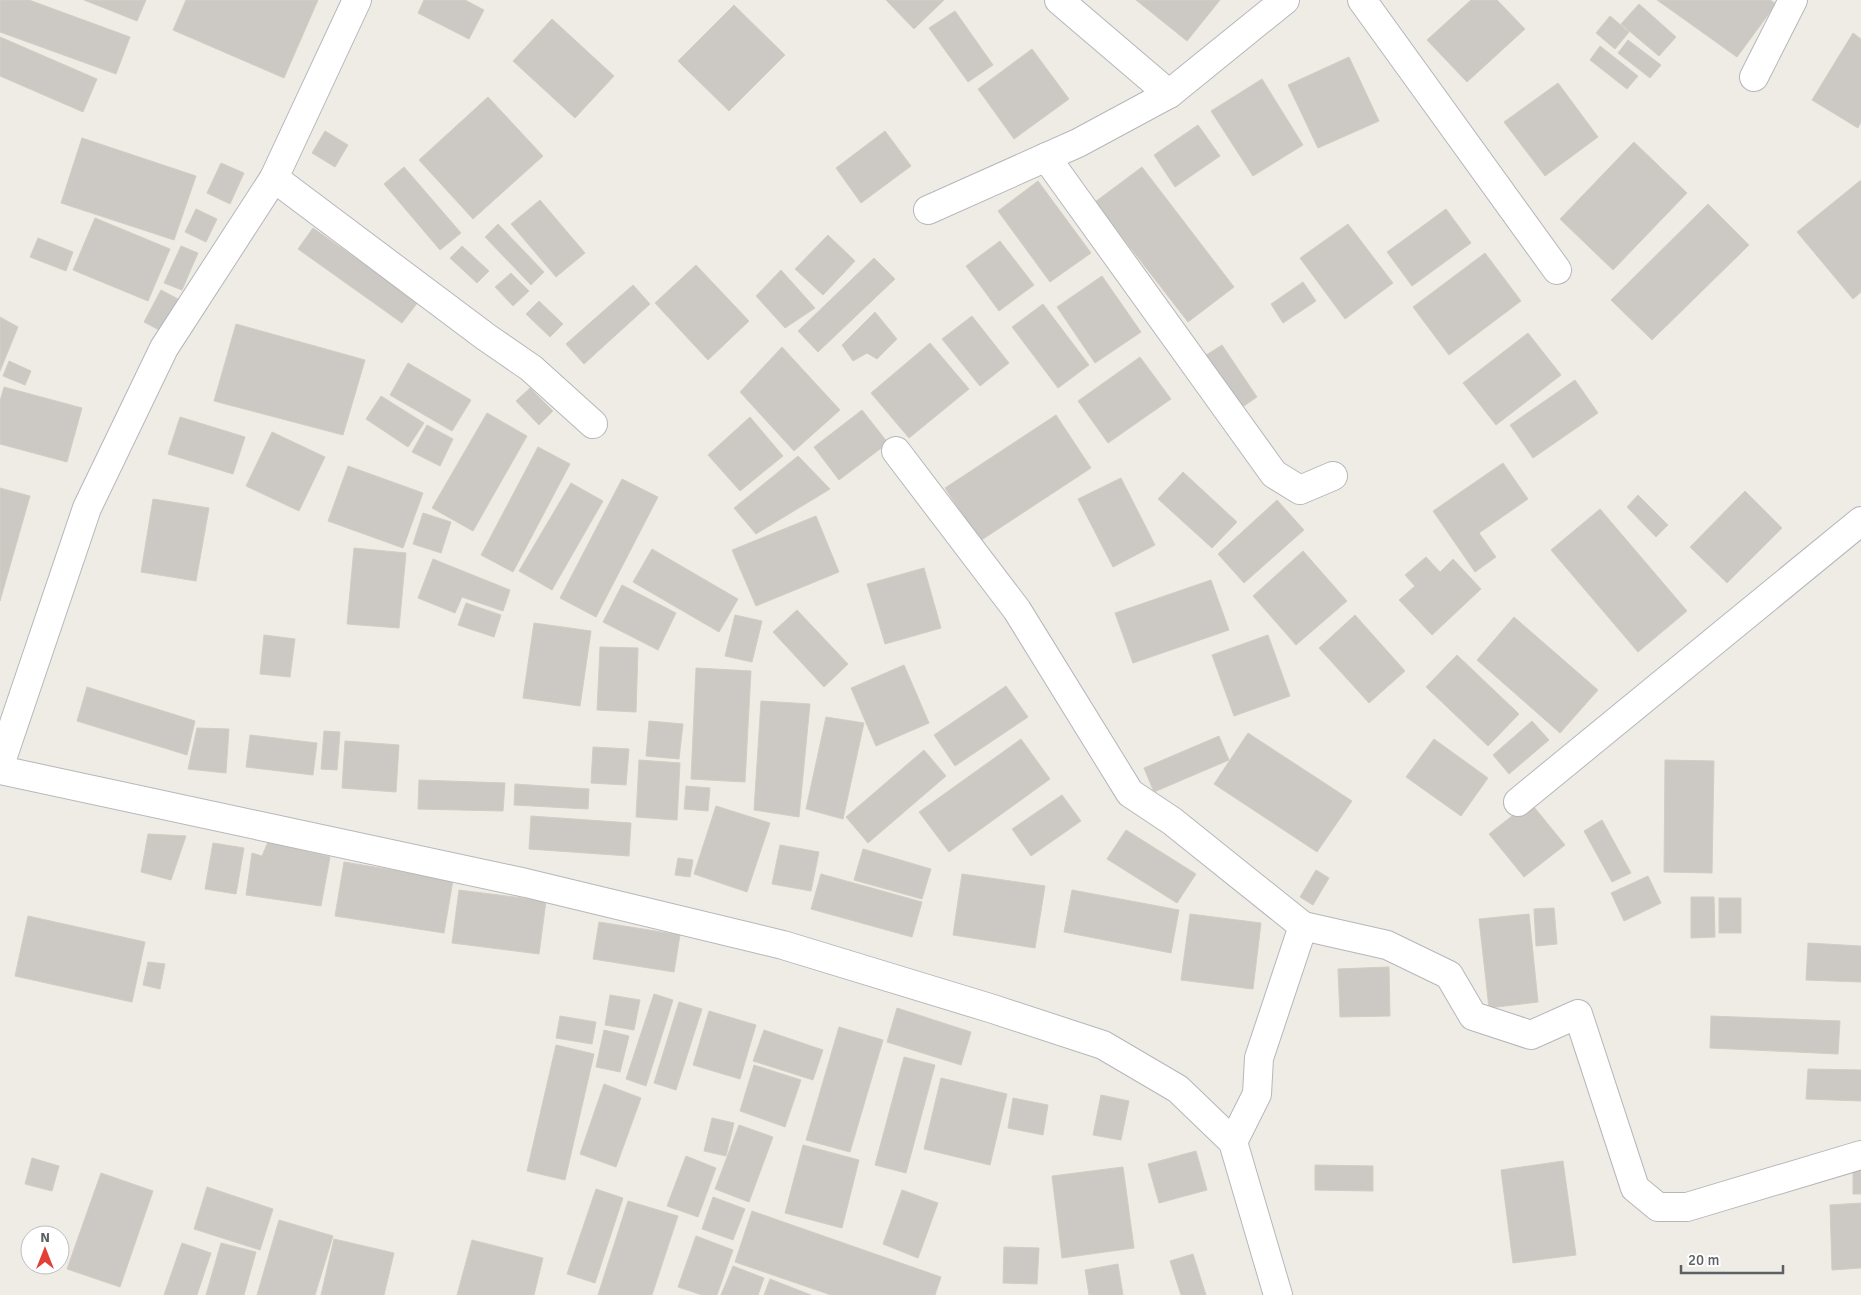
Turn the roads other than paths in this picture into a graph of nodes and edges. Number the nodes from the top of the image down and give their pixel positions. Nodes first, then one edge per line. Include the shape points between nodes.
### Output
1 (357, 0) edge
2 (1060, 0) edge
3 (1285, 0) edge
4 (1362, 0) edge
5 (1793, 0) edge
6 (1754, 77) dead end
7 (1169, 94) junction
8 (1046, 157) junction
9 (274, 178) junction
10 (928, 210) dead end
11 (1557, 270) dead end
12 (593, 424) dead end
13 (896, 451) dead end
14 (1333, 476) dead end
15 (1861, 521) edge
16 (0, 765) edge
17 (0, 770) edge
18 (1518, 802) dead end
19 (1303, 926) junction
20 (1233, 1142) junction
21 (1861, 1155) edge
22 (1278, 1295) edge

1 - 9 street
2 - 7 street
3 - 7 street
4 - 11 street
5 - 6 street
7 - 8 street
8 - 10 street
8 - 14 street via 1274,474 1300,490
9 - 12 street via 531,368
9 - 16 street via 164,348 87,508
13 - 19 street via 1018,610 1130,793 1172,822
15 - 18 street
17 - 20 street via 526,883 783,945 1103,1045 1178,1089
19 - 20 street via 1259,1058 1256,1094
19 - 21 street via 1388,945 1450,975 1473,1016 1531,1035 1578,1014 1635,1188 1658,1207 1687,1208
20 - 22 street

